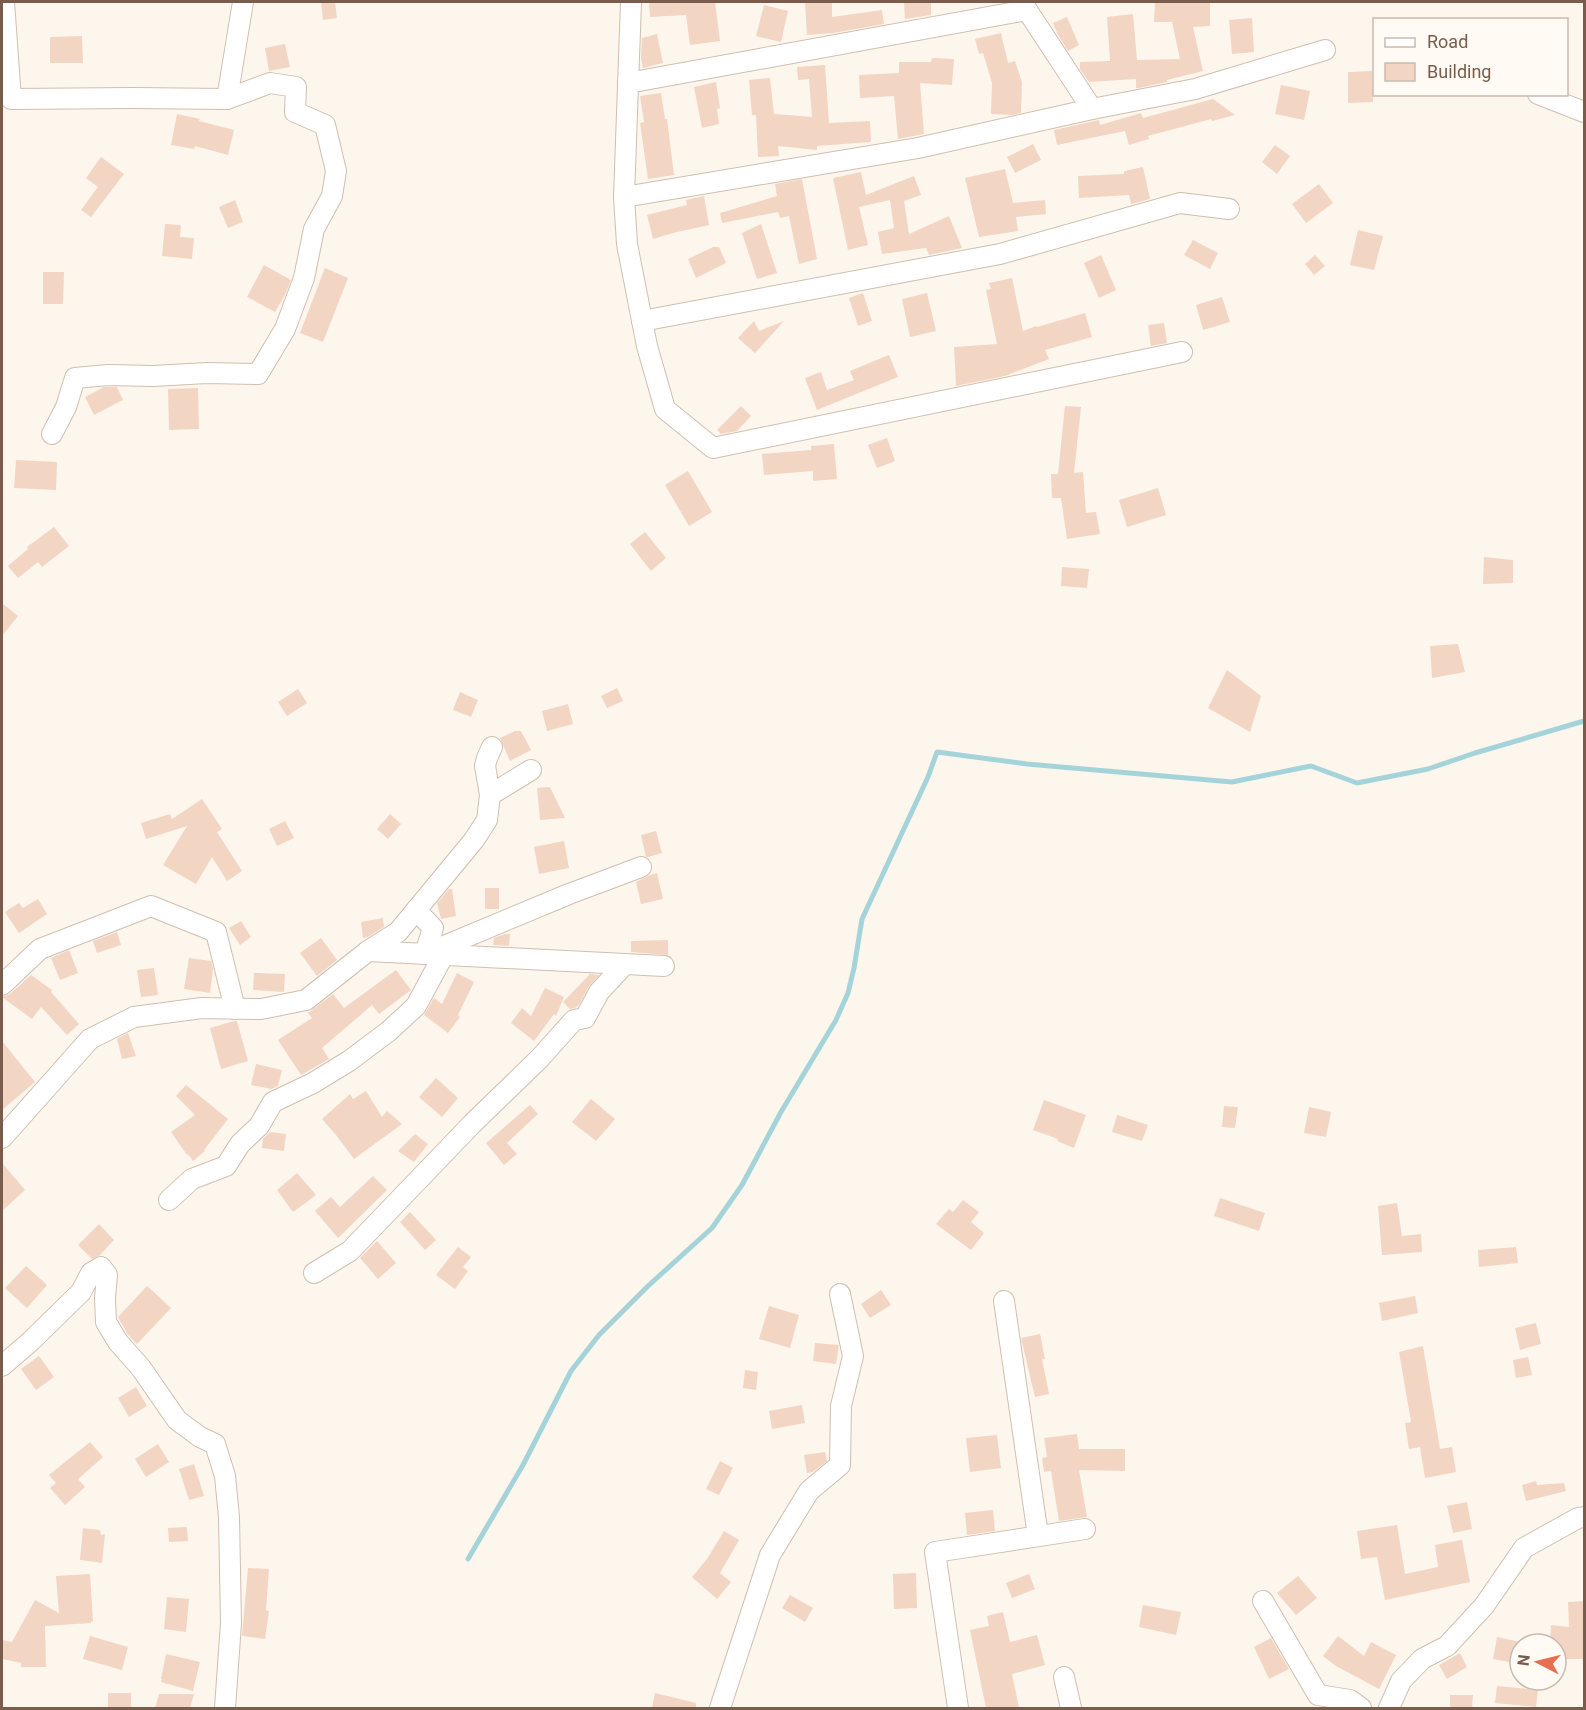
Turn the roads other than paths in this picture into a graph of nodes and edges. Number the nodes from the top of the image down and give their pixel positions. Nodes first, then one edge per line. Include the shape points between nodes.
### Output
1 (4, 2) edge
2 (243, 2) edge
3 (631, 2) edge
4 (1025, 6) edge
5 (1325, 50) dead end
6 (628, 83) junction
7 (1543, 96) edge
8 (227, 99) junction
9 (1092, 109) junction
10 (1584, 112) edge
11 (624, 197) junction
12 (1229, 209) dead end
13 (642, 321) junction
14 (1182, 352) dead end
15 (52, 434) dead end
16 (492, 747) dead end
17 (531, 770) dead end
18 (490, 795) junction
19 (641, 867) dead end
20 (416, 910) junction
21 (368, 951) junction
22 (434, 955) junction
23 (624, 965) junction
24 (664, 966) dead end
25 (2, 985) edge
26 (235, 1009) junction
27 (2, 1138) edge
28 (169, 1200) dead end
29 (315, 1274) dead end
30 (840, 1294) dead end
31 (1004, 1301) dead end
32 (2, 1366) edge
33 (1584, 1517) edge
34 (1085, 1529) dead end
35 (1038, 1536) junction
36 (1263, 1601) dead end
37 (1064, 1677) dead end
38 (225, 1708) edge
39 (720, 1708) edge
40 (958, 1708) edge
41 (1071, 1708) edge
42 (1361, 1708) edge
43 (1389, 1708) edge

1 - 8 street via 11,99
2 - 8 street
3 - 6 street
4 - 6 street
4 - 9 street
5 - 9 street via 1195,88
6 - 11 street
7 - 10 street
8 - 15 street via 270,83 296,87 295,112 325,125 336,171 332,196 314,229 304,278 285,329 258,374 75,378
9 - 11 street via 918,147
11 - 13 street via 627,244
12 - 13 street via 1180,203 1000,254
13 - 14 street via 665,409 713,448
16 - 18 street via 485,766
17 - 18 street
18 - 20 street via 487,820
19 - 22 street via 569,894
20 - 21 street via 398,932
20 - 22 street via 433,928
21 - 22 street
21 - 26 street via 306,1000 261,1009
22 - 23 street
22 - 28 street via 417,1006 349,1061 273,1102 226,1166 192,1179
23 - 24 street
23 - 29 street via 599,992 585,1018 574,1020 350,1251
25 - 26 street via 40,949 151,906 216,932
26 - 27 street via 202,1008 134,1017 90,1039
30 - 39 street via 853,1356 841,1406 840,1465 809,1491 770,1556
31 - 35 street
32 - 38 street via 81,1292 91,1273 101,1266 107,1275 106,1322 177,1420 215,1444 225,1476 231,1623
33 - 43 street via 1524,1548 1484,1605 1447,1646 1422,1659 1401,1681
34 - 35 street
35 - 40 street via 935,1552
36 - 42 street via 1318,1695 1350,1700
37 - 41 street

